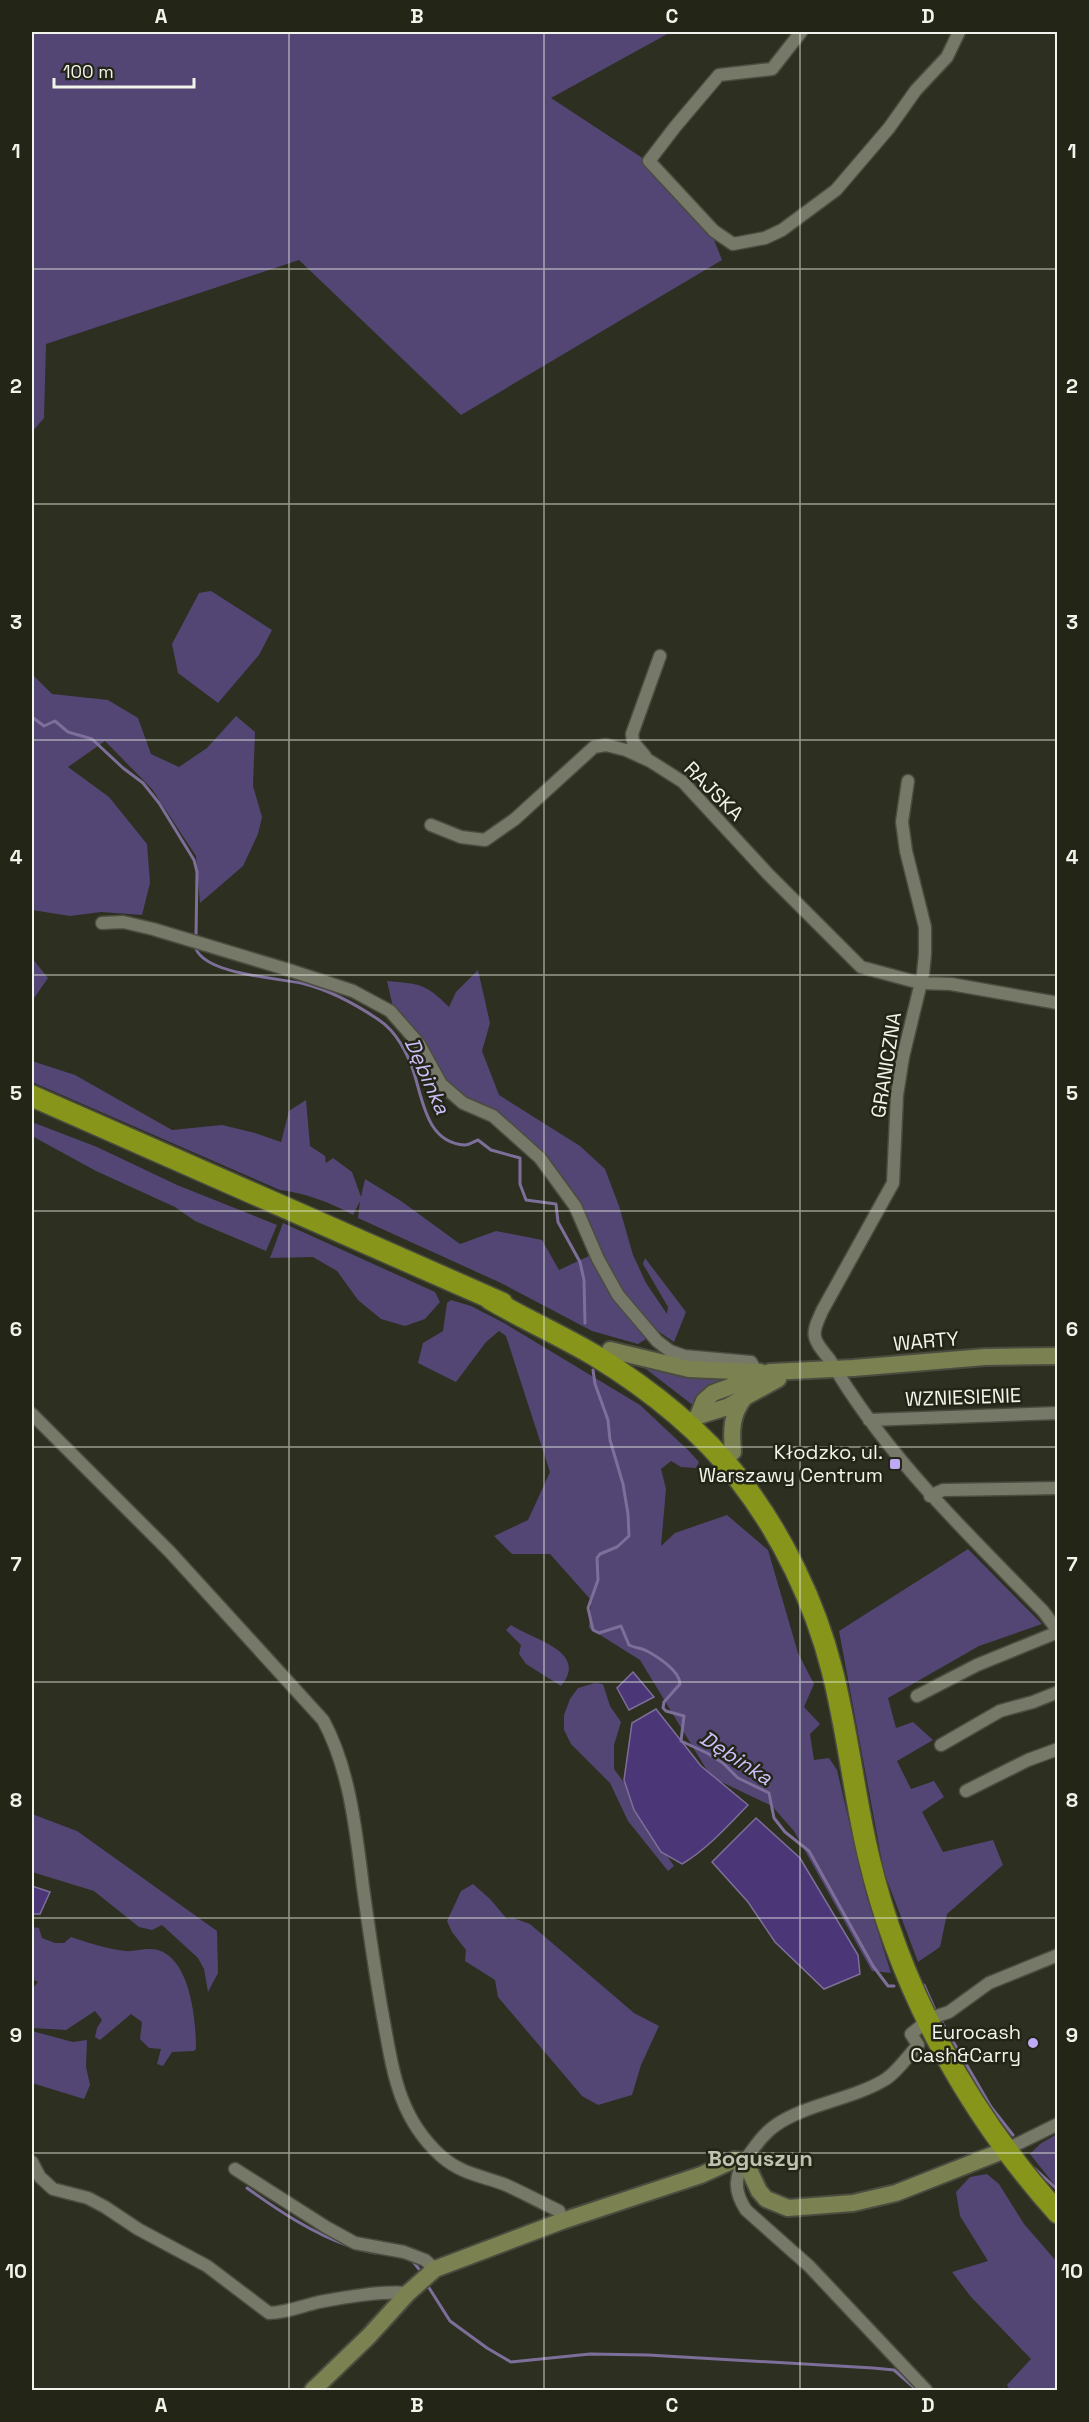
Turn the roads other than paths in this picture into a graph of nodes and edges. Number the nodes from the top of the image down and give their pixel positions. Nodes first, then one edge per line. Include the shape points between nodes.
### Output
1 (801, 32) edge
2 (959, 32) edge
3 (660, 656) dead end
4 (650, 761) junction
5 (908, 781) dead end
6 (431, 825) dead end
7 (102, 923) dead end
8 (920, 982) junction
9 (1058, 1003) edge
10 (32, 1096) edge
11 (578, 1339) junction
12 (610, 1350) junction
13 (1058, 1356) edge
14 (834, 1369) junction
15 (764, 1372) junction
16 (799, 1372) junction
17 (745, 1397) junction
18 (1058, 1413) edge
19 (32, 1414) edge
20 (869, 1420) junction
21 (693, 1421) junction
22 (733, 1452) junction
23 (1058, 1488) edge
24 (930, 1496) junction
25 (803, 1578) junction
26 (1058, 1631) edge
27 (1058, 1692) edge
28 (917, 1696) dead end
29 (941, 1745) dead end
30 (1058, 1749) edge
31 (966, 1791) dead end
32 (1058, 1955) edge
33 (937, 2016) dead end
34 (921, 2026) dead end
35 (1058, 2124) edge
36 (1005, 2150) junction
37 (745, 2160) junction
38 (32, 2162) edge
39 (235, 2169) dead end
40 (1058, 2213) edge
41 (562, 2221) junction
42 (435, 2269) junction
43 (408, 2293) junction
44 (313, 2391) edge
45 (926, 2391) edge

1 - 2 street via 772,69 719,75 649,161 714,231 733,244 774,234 836,190 947,57
3 - 4 street via 632,734 633,742
4 - 6 street, RAJSKA via 626,750 606,745 594,747 515,819 484,840 460,837
4 - 8 street, RAJSKA via 683,782 861,968
5 - 8 street, GRANICZNA via 902,822 925,927
7 - 15 street via 123,922 153,929 289,970 353,991 390,1011 419,1044 441,1084 463,1103 493,1116 540,1158 575,1206 618,1295 657,1341 684,1356 751,1362
8 - 9 street, RAJSKA
8 - 14 street, GRANICZNA via 897,1095 893,1183 815,1329 815,1339
10 - 11 highway
11 - 12 highway
11 - 21 highway
12 - 15 street via 689,1369
12 - 21 highway via 656,1380
13 - 14 street, WARTY via 985,1357
14 - 16 street, WARTY
14 - 20 street
15 - 16 street, WARTY
15 - 21 street, WARTY via 713,1393
16 - 17 street, WARTY via 771,1381
17 - 21 street, WARTY
17 - 22 street via 732,1423
18 - 20 street, WZNIESIENIE
19 - 41 street via 170,1552 323,1720 335,1747 357,1842 376,1977 402,2102 415,2126 442,2157 462,2171 505,2185 560,2211
20 - 24 street
21 - 22 highway
21 - 25 highway via 747,1490
22 - 25 highway via 775,1514
23 - 24 street via 943,1490
24 - 26 street
25 - 36 highway via 838,1694 869,1859 890,1932 933,2030
26 - 28 street via 977,1665
27 - 29 street via 1000,1711
30 - 31 street
32 - 33 street via 989,1983 949,2012
34 - 37 street via 911,2034 918,2045 889,2077 776,2125
35 - 36 street
36 - 37 street via 896,2193 853,2203 788,2208 766,2199
36 - 40 highway
37 - 41 street via 734,2160 701,2175
37 - 45 street via 735,2181 739,2200 809,2266
38 - 43 street via 53,2189 105,2207 207,2266 269,2313 319,2302
39 - 42 street via 355,2243 404,2252 425,2260
41 - 42 street
42 - 43 street
43 - 44 street

